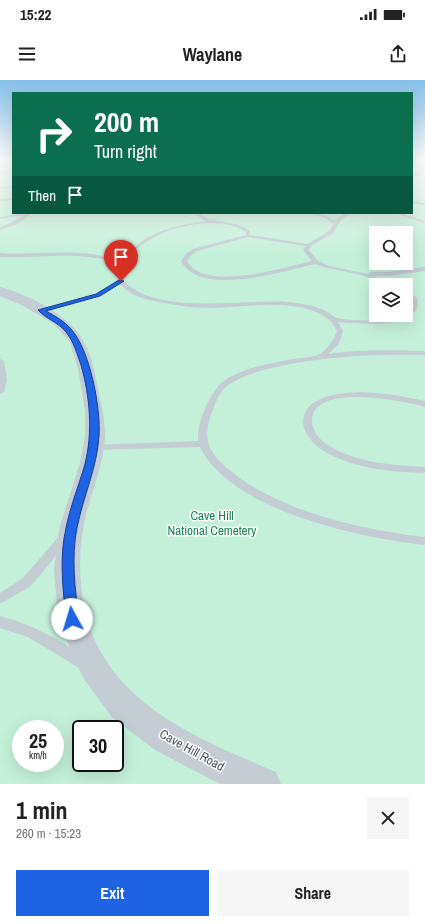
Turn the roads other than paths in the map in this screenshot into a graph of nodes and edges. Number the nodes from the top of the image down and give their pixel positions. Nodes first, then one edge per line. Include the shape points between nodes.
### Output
1 (12, 199) edge
2 (0, 200) edge
3 (413, 202) edge
4 (425, 204) edge
5 (413, 205) edge
6 (23, 214) edge
7 (28, 214) edge
8 (197, 214) edge
9 (314, 214) edge
10 (347, 214) edge
11 (399, 214) edge
12 (0, 218) edge
13 (211, 221) junction
14 (425, 222) edge
15 (336, 224) junction
16 (0, 229) edge
17 (248, 236) junction
18 (308, 245) junction
19 (0, 254) edge
20 (316, 262) junction
21 (124, 264) junction
22 (425, 269) edge
23 (363, 274) junction
24 (373, 278) edge
25 (121, 281) junction
26 (0, 291) edge
27 (413, 297) edge
28 (41, 310) junction
29 (413, 313) edge
30 (332, 319) junction
31 (369, 322) edge
32 (425, 352) edge
33 (322, 355) junction
34 (0, 361) edge
35 (0, 392) edge
36 (425, 404) edge
37 (202, 444) junction
38 (93, 448) junction
39 (425, 470) edge
40 (71, 529) junction
41 (425, 541) edge
42 (0, 599) edge
43 (0, 622) edge
44 (94, 669) junction
45 (264, 784) edge

1 - 2 lane
3 - 4 lane
4 - 5 lane
6 - 12 lane
7 - 16 lane
8 - 13 lane
9 - 15 lane via 327,217
10 - 15 lane
11 - 14 lane
13 - 17 lane via 236,225 248,232
13 - 21 lane via 169,230 151,238 135,248
15 - 18 lane via 330,233
17 - 18 lane
17 - 20 lane via 195,250 184,261 187,268 209,276 228,278 268,274
18 - 20 lane via 306,250
19 - 21 lane via 27,256 77,253 111,258
20 - 23 lane via 327,267
21 - 25 lane
22 - 23 lane via 389,274
23 - 24 lane
25 - 28 lane via 98,295
25 - 30 lane via 128,290 155,300 184,305 292,305 316,310
26 - 28 street, Cave Hill Road
27 - 29 lane via 417,306
28 - 38 street, Cave Hill Road via 69,331 82,355 94,410
30 - 31 lane
30 - 33 lane via 340,331 335,344
32 - 33 lane
33 - 37 lane via 253,370 223,384 210,405 204,423
34 - 35 lane via 4,374
36 - 39 lane via 387,395 340,396 318,402 309,413 308,428 321,444 342,456 390,468
37 - 38 lane
37 - 41 lane via 213,461 238,483 280,506 326,522
38 - 40 street, Cave Hill Road
40 - 42 lane via 27,582
40 - 44 street, Cave Hill Road via 67,570 72,619
43 - 44 lane via 10,623 47,640
44 - 45 street, Cave Hill Road via 123,706 166,738 226,769

